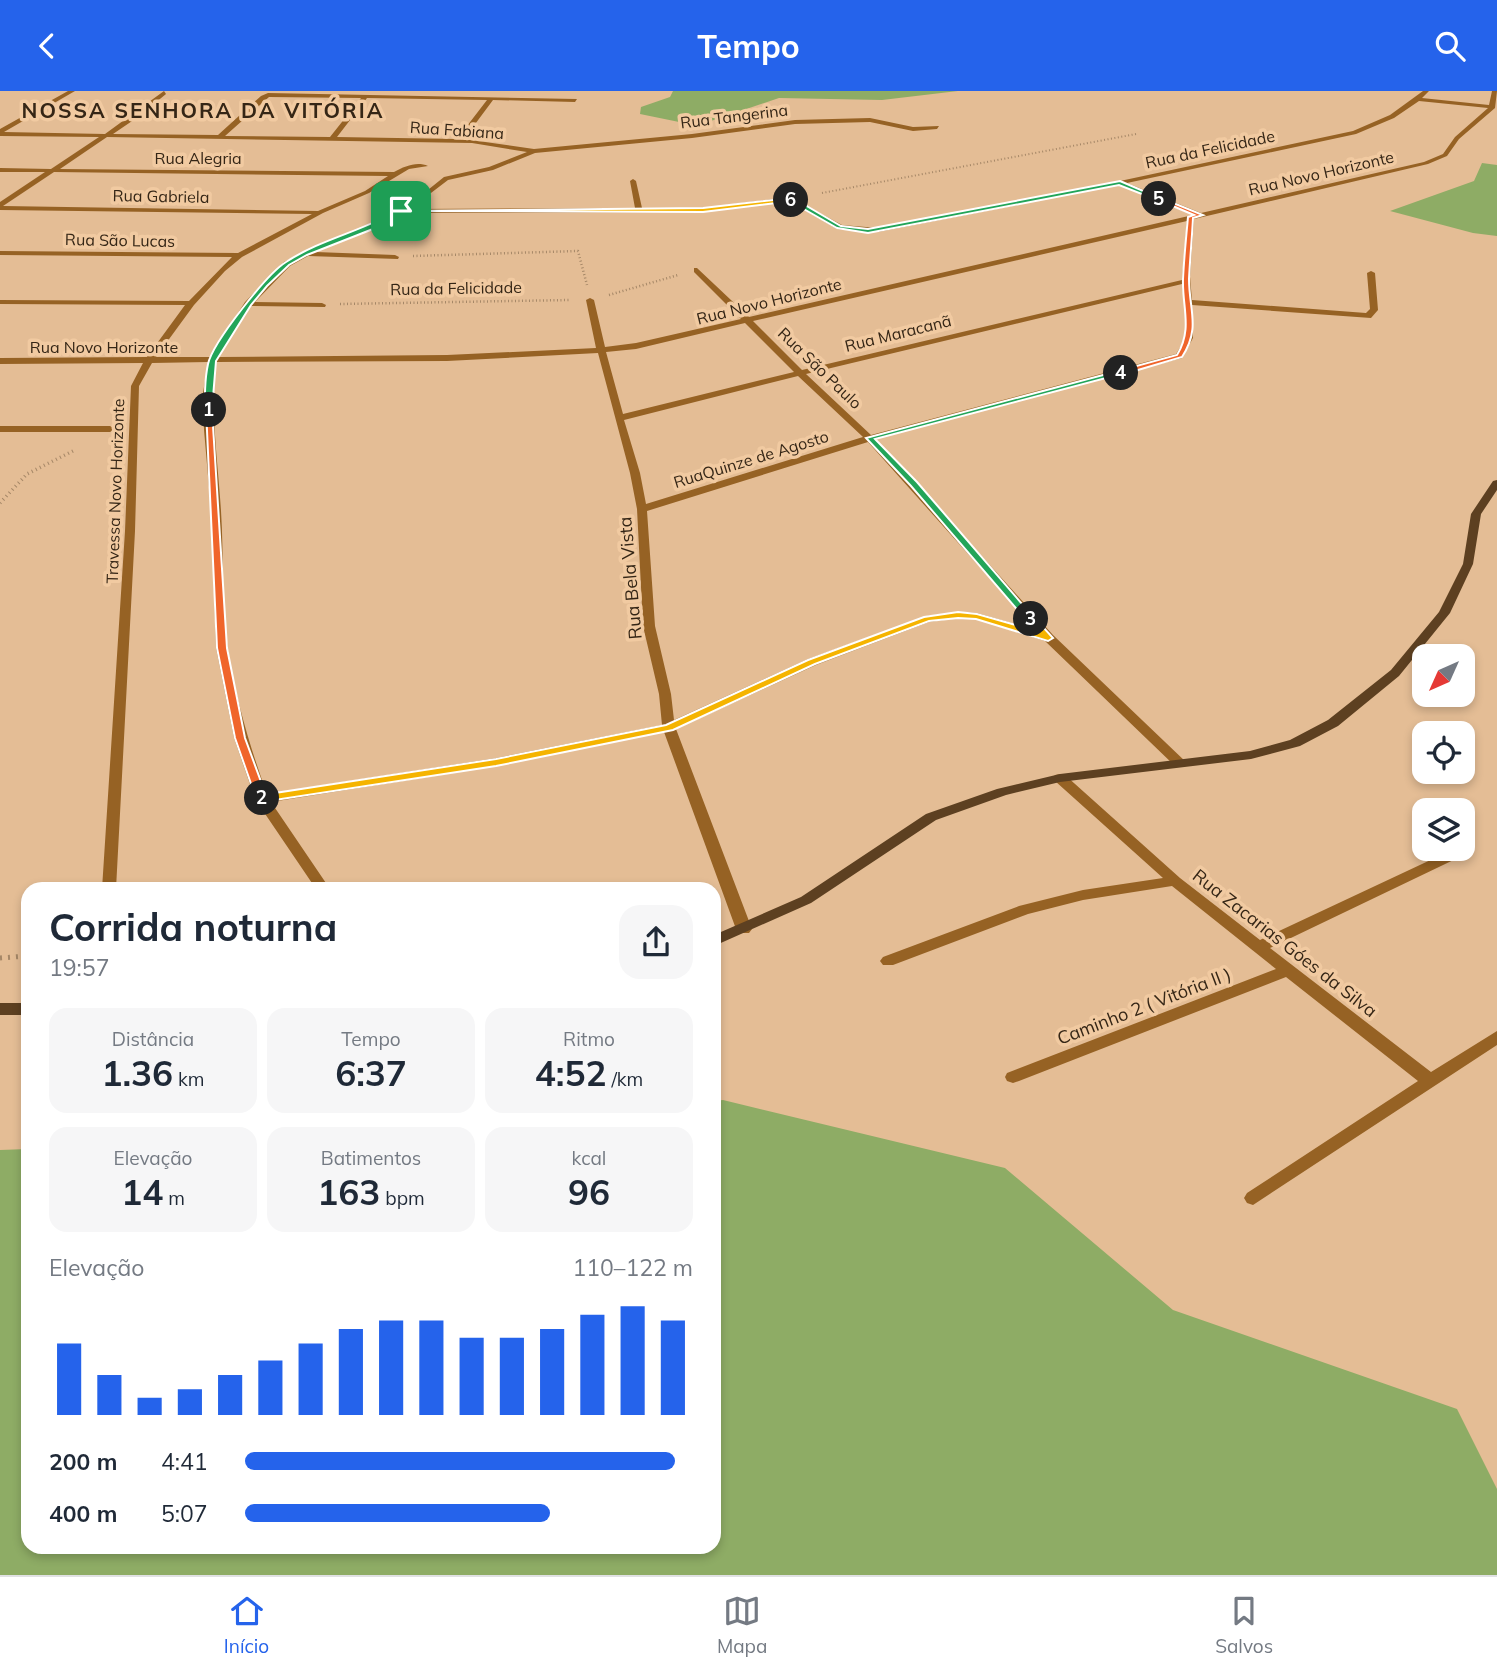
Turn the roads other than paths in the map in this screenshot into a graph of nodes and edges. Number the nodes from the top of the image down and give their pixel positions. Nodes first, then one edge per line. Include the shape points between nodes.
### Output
1 (72, 91) edge
2 (1426, 91) edge
3 (1495, 91) edge
4 (164, 93) dead end
5 (365, 97) junction
6 (492, 98) junction
7 (1418, 99) junction
8 (575, 100) dead end
9 (1493, 107) junction
10 (937, 127) dead end
11 (0, 133) edge
12 (105, 137) junction
13 (219, 138) junction
14 (332, 139) junction
15 (460, 141) junction
16 (534, 151) junction
17 (425, 166) dead end
18 (0, 170) edge
19 (53, 171) junction
20 (393, 176) junction
21 (633, 181) dead end
22 (1120, 183) junction
23 (0, 207) edge
24 (401, 211) junction
25 (639, 211) junction
26 (321, 212) junction
27 (1195, 216) junction
28 (0, 253) edge
29 (305, 254) junction
30 (239, 255) junction
31 (395, 257) road end
32 (697, 270) road end
33 (1371, 273) dead end
34 (1186, 281) junction
35 (590, 300) road end
36 (0, 302) edge
37 (1188, 302) junction
38 (191, 303) junction
39 (248, 304) junction
40 (322, 305) road end
41 (749, 320) junction
42 (602, 350) junction
43 (0, 361) edge
44 (212, 361) junction
45 (148, 362) junction
46 (800, 373) junction
47 (619, 418) junction
48 (0, 429) edge
49 (110, 429) road end
50 (870, 438) junction
51 (1497, 483) edge
52 (642, 509) junction
53 (1048, 638) junction
54 (669, 727) junction
55 (1180, 763) junction
56 (1060, 778) junction
57 (262, 799) junction
58 (1440, 861) edge
59 (1175, 881) junction
60 (108, 882) edge
61 (318, 882) edge
62 (744, 929) junction
63 (721, 938) edge
64 (1260, 946) junction
65 (888, 961) dead end
66 (1288, 970) junction
67 (0, 1009) edge
68 (21, 1009) edge
69 (1497, 1037) edge
70 (1013, 1077) dead end
71 (1430, 1081) junction
72 (1253, 1198) dead end

1 - 11 street
2 - 7 street, Rua da Felicidade
3 - 9 street
4 - 12 street
5 - 6 street
5 - 13 street via 269,95
5 - 14 street
6 - 8 street
6 - 15 street
7 - 9 street
7 - 22 street, Rua da Felicidade via 1361,131
9 - 27 street, Rua Novo Horizonte via 1439,158
10 - 16 street, Rua Tangerina via 909,129 870,120 795,122
11 - 12 street, Rua Fabiana
12 - 13 street, Rua Fabiana
12 - 19 street
13 - 14 street, Rua Fabiana
14 - 15 street, Rua Fabiana
15 - 16 street, Rua Fabiana
16 - 24 street via 491,169 446,178
17 - 20 street, Travessa Novo Horizonte via 411,165
18 - 19 street, Rua Alegria
19 - 20 street, Rua Alegria
19 - 23 street
20 - 26 street, Travessa Novo Horizonte
21 - 25 street
22 - 25 street, Rua da Felicidade via 868,231 839,227 790,199 720,209
22 - 27 street
23 - 26 street, Rua Gabriela
24 - 25 street
24 - 29 street
26 - 30 street, Travessa Novo Horizonte
27 - 34 street, RuaQuinze de Agosto
27 - 41 street, Rua Novo Horizonte
28 - 30 street, Rua São Lucas
29 - 31 street
29 - 39 street via 281,269
30 - 38 street, Travessa Novo Horizonte
32 - 41 street, Rua São Paulo
33 - 37 street via 1374,313 1368,316
34 - 37 street, RuaQuinze de Agosto
34 - 46 street, Rua Maracanã
35 - 42 street, Rua Bela Vista
36 - 38 street
37 - 50 street, RuaQuinze de Agosto via 1188,342 1180,356
38 - 45 street, Travessa Novo Horizonte
39 - 40 street
39 - 44 street
41 - 42 street, Rua Novo Horizonte
41 - 46 street, Rua São Paulo
42 - 44 street, Rua Novo Horizonte via 472,358
42 - 47 street, Rua Bela Vista
43 - 45 street, Rua Novo Horizonte
44 - 45 street, Rua Novo Horizonte
44 - 57 street via 209,430 222,648 240,738
45 - 60 street, Travessa Novo Horizonte via 135,386 133,412
46 - 47 street, Rua Maracanã
46 - 50 street, Rua São Paulo
47 - 52 street, Rua Bela Vista
48 - 49 street
50 - 52 street, RuaQuinze de Agosto
50 - 53 street, Rua São Paulo
51 - 55 main road via 1475,514 1468,564 1444,613 1395,673 1333,723 1295,743 1251,755
52 - 54 street, Rua Bela Vista via 649,626
53 - 54 street via 977,616 927,619 812,662
53 - 55 street, Rua São Paulo
54 - 57 street via 496,762
54 - 62 street, Rua Bela Vista
55 - 56 main road
56 - 59 street, Rua Zacarias Góes da Silva
56 - 62 main road via 931,817 806,900
57 - 61 street
58 - 64 street
59 - 64 street, Rua Zacarias Góes da Silva
59 - 65 street via 1083,895 1024,910
62 - 63 main road
64 - 66 street, Rua Zacarias Góes da Silva
66 - 70 street, Caminho 2 ( Vitória II )
66 - 71 street, Rua Zacarias Góes da Silva
67 - 68 main road
69 - 71 street
71 - 72 street

